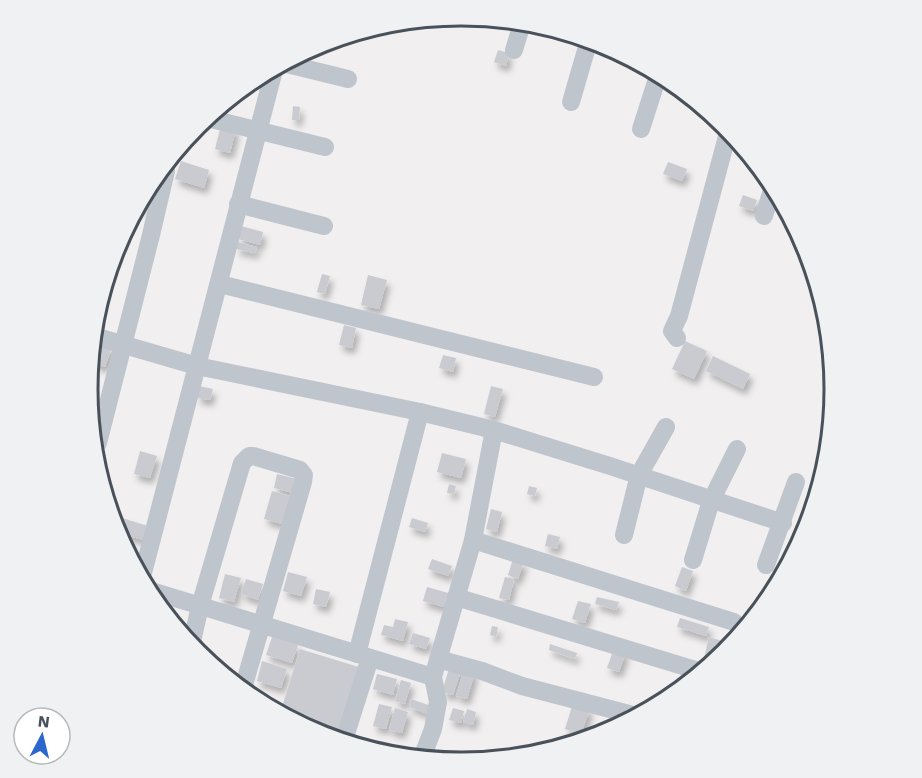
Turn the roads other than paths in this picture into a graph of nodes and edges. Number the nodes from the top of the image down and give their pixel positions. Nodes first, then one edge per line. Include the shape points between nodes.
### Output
1 (520, 30) edge
2 (587, 48) edge
3 (514, 50) dead end
4 (295, 66) edge
5 (272, 79) edge
6 (348, 79) dead end
7 (656, 82) edge
8 (571, 102) dead end
9 (216, 120) edge
10 (641, 129) dead end
11 (259, 131) junction
12 (726, 140) edge
13 (325, 147) dead end
14 (164, 181) edge
15 (770, 197) edge
16 (238, 204) junction
17 (764, 216) dead end
18 (324, 226) dead end
19 (219, 284) junction
20 (677, 338) dead end
21 (101, 339) edge
22 (123, 346) junction
23 (197, 366) junction
24 (594, 377) dead end
25 (420, 412) junction
26 (666, 426) dead end
27 (494, 430) junction
28 (101, 433) edge
29 (737, 449) dead end
30 (639, 476) junction
31 (796, 483) dead end
32 (711, 501) junction
33 (783, 524) junction
34 (624, 535) dead end
35 (473, 540) junction
36 (693, 560) dead end
37 (766, 565) dead end
38 (144, 568) edge
39 (161, 594) edge
40 (456, 597) junction
41 (201, 606) junction
42 (734, 622) dead end
43 (261, 624) junction
44 (194, 635) edge
45 (363, 656) junction
46 (438, 659) junction
47 (692, 669) edge
48 (433, 677) junction
49 (245, 681) edge
50 (626, 713) edge
51 (345, 733) edge
52 (425, 750) edge

1 - 3 street
2 - 8 street
4 - 6 street
5 - 11 street
7 - 10 street
9 - 11 street
11 - 13 street
11 - 16 street
12 - 20 street via 672,331
14 - 22 street
15 - 17 street
16 - 18 street
16 - 19 street
19 - 23 street
19 - 24 street
21 - 22 street
22 - 23 street
22 - 28 street
23 - 25 street
23 - 38 street
25 - 27 street
25 - 45 street
26 - 30 street
27 - 30 street
27 - 35 street
29 - 32 street
30 - 32 street
30 - 34 street
31 - 33 street
32 - 33 street
32 - 36 street
33 - 37 street
35 - 40 street
35 - 42 street
39 - 41 street
40 - 46 street
40 - 47 street
41 - 43 street
41 - 43 street via 242,464 253,456 296,468 304,475 303,482
41 - 44 street
43 - 45 street
43 - 49 street
45 - 48 street
45 - 51 street
46 - 48 street
46 - 50 street
48 - 52 street via 438,702

